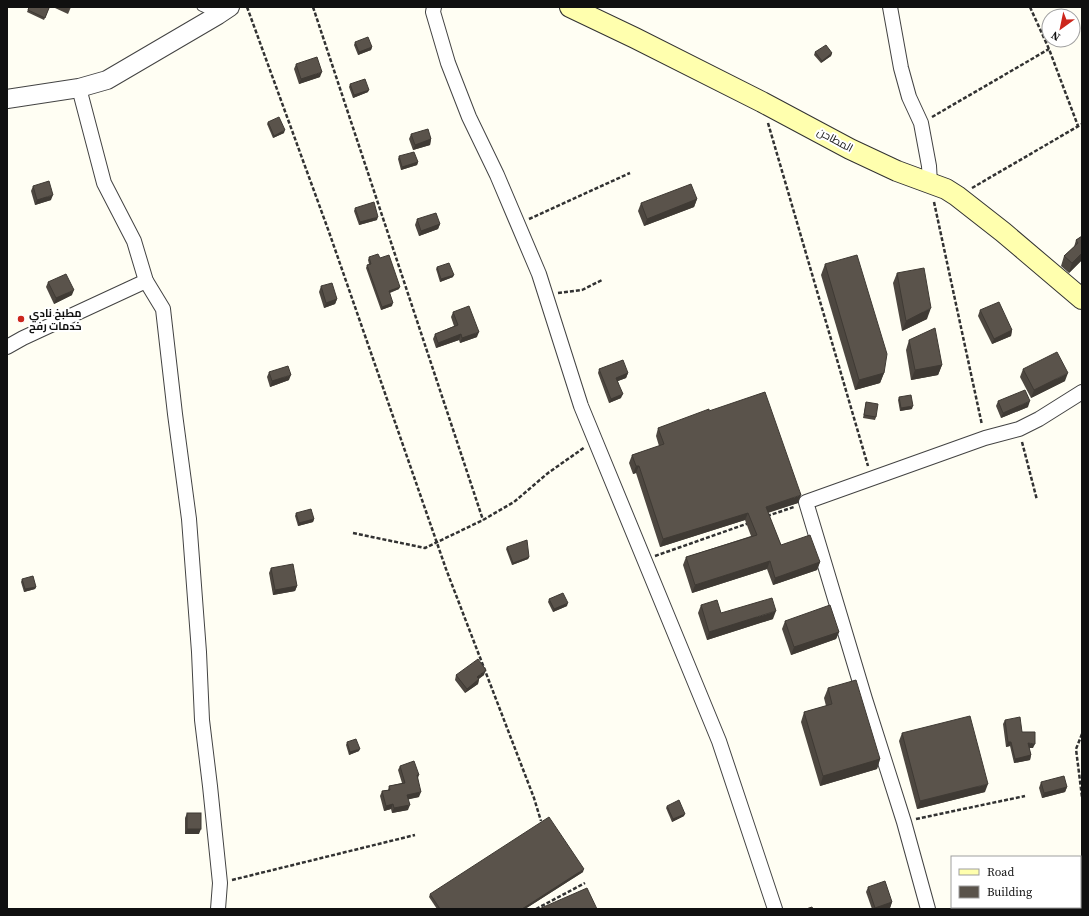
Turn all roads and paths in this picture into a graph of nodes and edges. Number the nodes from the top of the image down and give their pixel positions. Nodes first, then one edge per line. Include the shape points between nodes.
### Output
1 (201, 7) edge
2 (246, 7) edge
3 (313, 7) edge
4 (434, 7) edge
5 (570, 7) edge
6 (890, 7) edge
7 (1030, 7) edge
8 (224, 11) edge
9 (1041, 31) edge
10 (1049, 48) joint
11 (79, 88) junction
12 (7, 99) edge
13 (762, 102) junction
14 (921, 123) junction
15 (1082, 124) edge
16 (1078, 126) junction
17 (630, 173) dead end
18 (930, 183) junction
19 (957, 196) junction
20 (517, 224) junction
21 (602, 280) dead end
22 (146, 282) junction
23 (546, 295) junction
24 (1082, 299) edge
25 (7, 347) edge
26 (1082, 392) edge
27 (1019, 430) junction
28 (985, 438) junction
29 (595, 440) junction
30 (872, 478) junction
31 (1037, 500) dead end
32 (806, 502) junction
33 (762, 518) edge
34 (483, 520) junction
35 (755, 521) edge
36 (353, 533) dead end
37 (436, 542) junction
38 (645, 560) junction
39 (1082, 734) edge
40 (1025, 796) dead end
41 (1082, 797) edge
42 (541, 821) edge
43 (904, 822) junction
44 (414, 835) dead end
45 (220, 883) junction
46 (585, 883) dead end
47 (218, 909) edge
48 (536, 909) edge
49 (775, 909) edge
50 (928, 909) edge

1 - 8 lane
2 - 37 path via 329,232
3 - 34 path
4 - 20 street via 433,12 448,63
5 - 13 main road, المطاحن
6 - 14 street via 901,68 909,97
7 - 9 path
8 - 11 street via 107,80
10 - 14 path
10 - 16 path
11 - 12 street
11 - 22 street via 104,183 134,241
13 - 18 main road, المطاحن via 857,152
13 - 30 path
14 - 18 street
15 - 16 path
16 - 19 path
17 - 20 path
18 - 19 main road, المطاحن
18 - 28 path
19 - 24 main road, المطاحن
20 - 23 street
21 - 23 path via 582,290
22 - 25 street
22 - 45 street via 163,309 189,519 202,720
23 - 29 street via 581,406
26 - 27 street
27 - 28 street
27 - 31 path
28 - 30 street
29 - 34 path via 548,473 514,502
29 - 38 street
30 - 32 street
32 - 33 path
32 - 43 street
34 - 37 path
35 - 38 path
36 - 37 path via 425,548
37 - 42 path
38 - 49 street via 719,741
39 - 41 path via 1076,749
40 - 43 path
43 - 50 street
44 - 45 path
45 - 47 street
46 - 48 path

